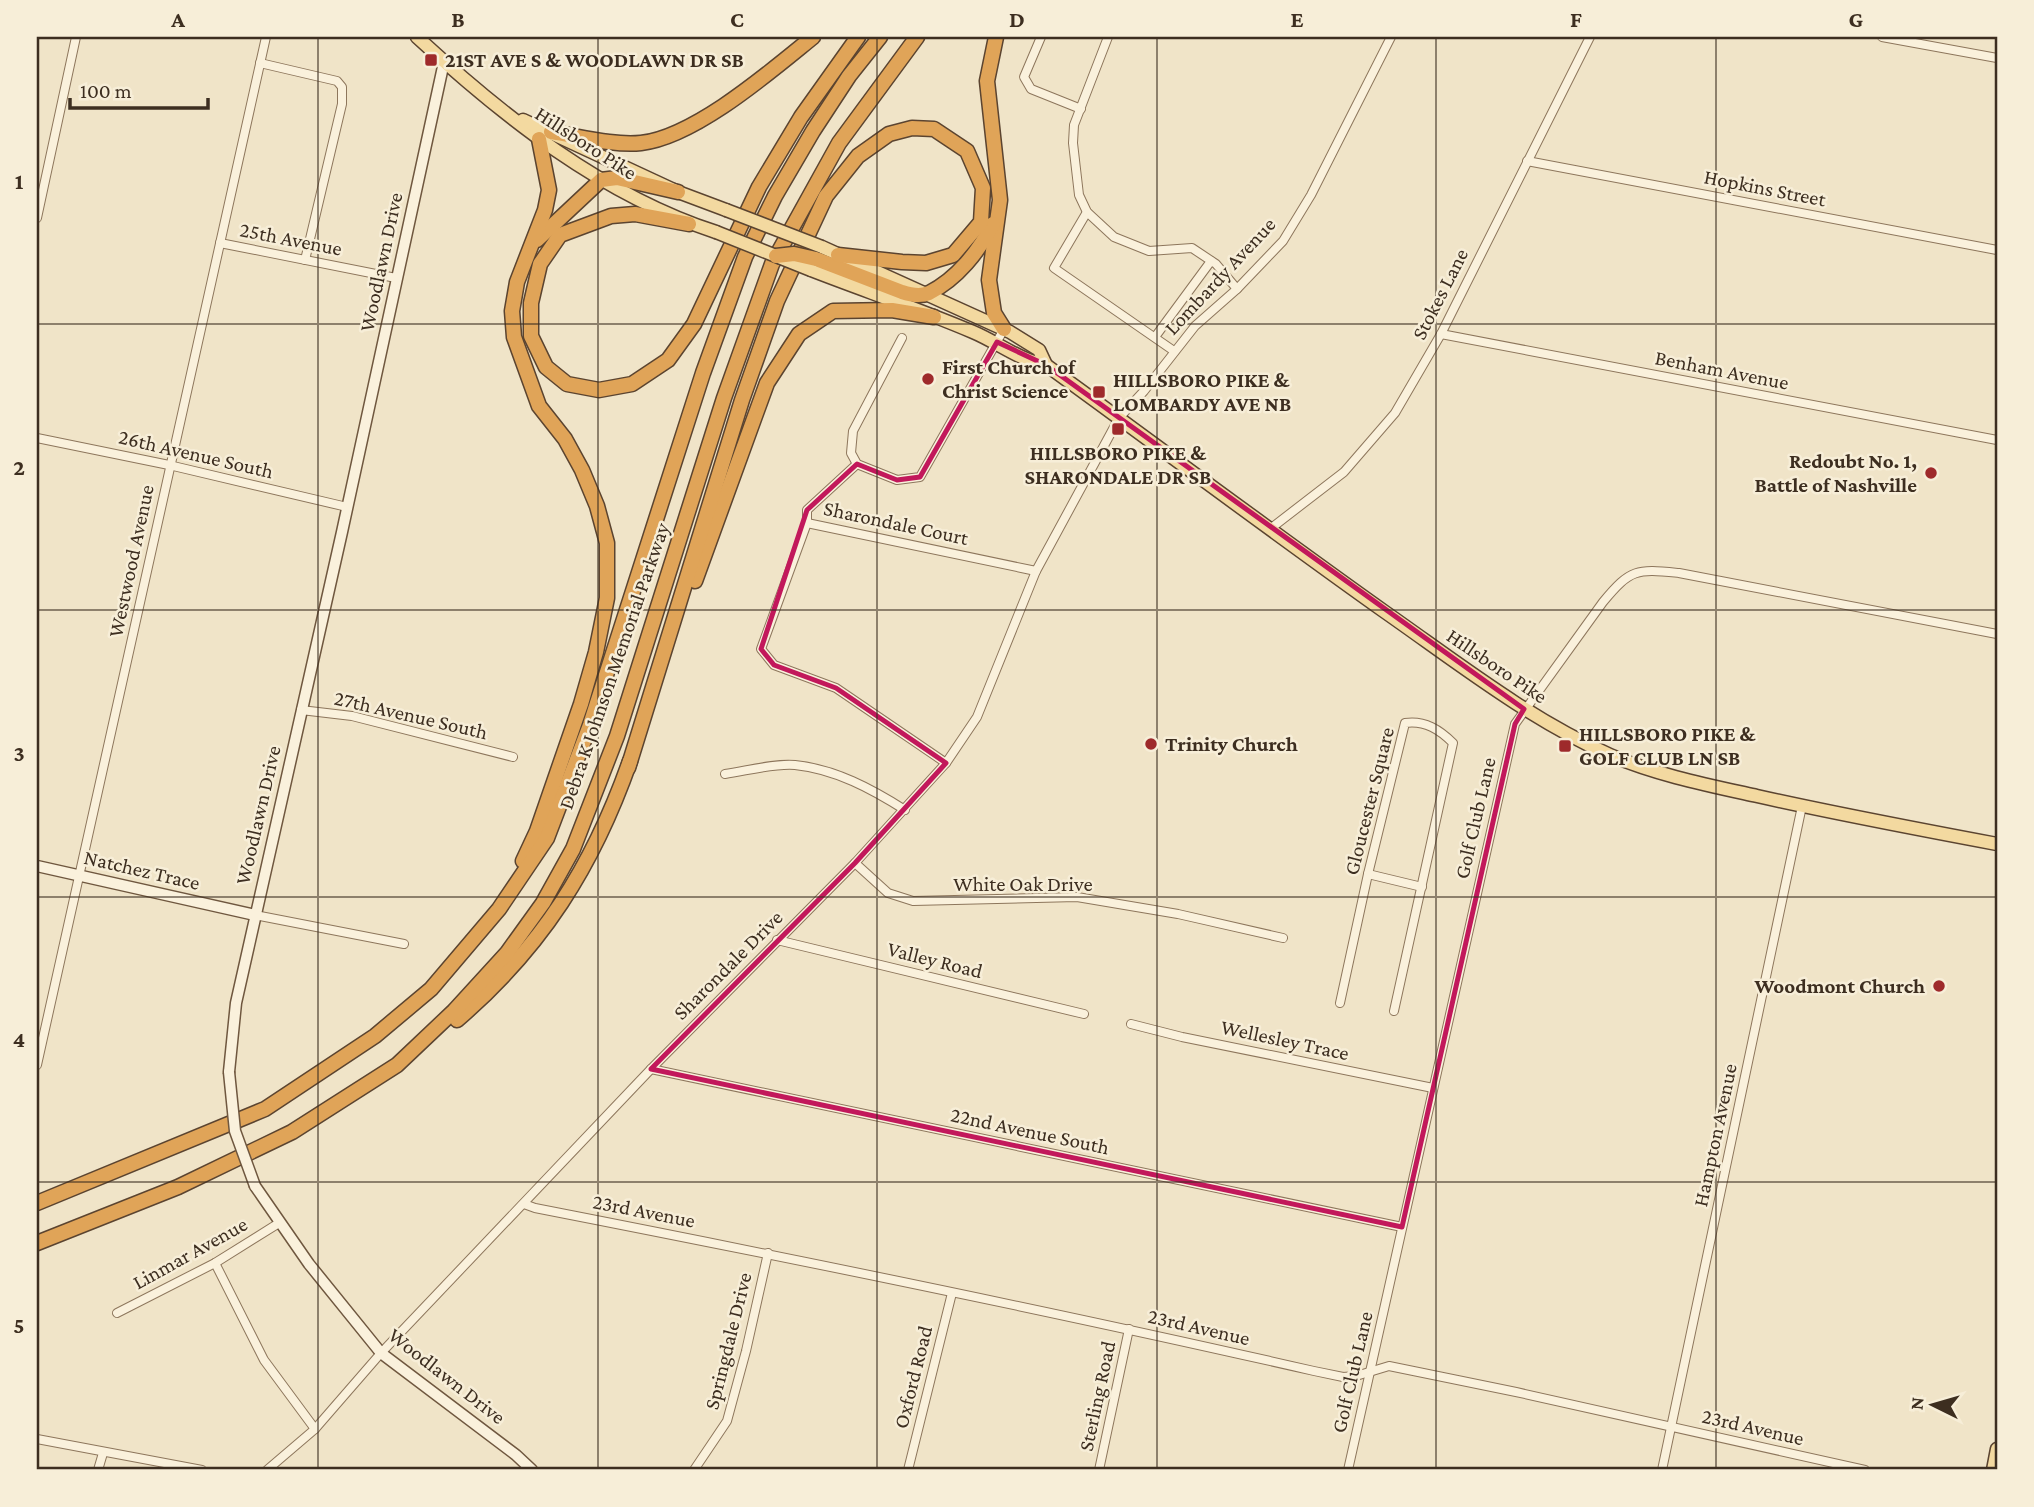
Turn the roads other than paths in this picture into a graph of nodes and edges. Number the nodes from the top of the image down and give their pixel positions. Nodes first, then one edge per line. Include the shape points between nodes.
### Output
1 (76, 37) edge
2 (266, 37) edge
3 (417, 37) edge
4 (813, 37) edge
5 (858, 37) edge
6 (880, 37) edge
7 (917, 37) edge
8 (996, 37) edge
9 (1041, 37) edge
10 (1108, 37) edge
11 (1391, 37) edge
12 (1590, 37) edge
13 (1882, 37) edge
14 (1997, 58) edge
15 (444, 62) junction
16 (260, 63) junction
17 (1081, 109) junction
18 (545, 136) junction
19 (1527, 160) junction
20 (601, 180) junction
21 (678, 192) junction
22 (1087, 212) junction
23 (997, 217) junction
24 (37, 218) edge
25 (689, 224) junction
26 (220, 243) junction
27 (533, 243) junction
28 (1997, 250) edge
29 (838, 255) junction
30 (776, 256) joint
31 (816, 258) junction
32 (305, 260) junction
33 (1211, 261) junction
34 (396, 278) junction
35 (1237, 289) junction
36 (928, 294) junction
37 (934, 317) junction
38 (1441, 334) junction
39 (1000, 335) junction
40 (902, 338) dead end
41 (1157, 339) junction
42 (1174, 351) junction
43 (1119, 418) junction
44 (37, 438) edge
45 (1997, 440) edge
46 (857, 464) junction
47 (169, 465) junction
48 (347, 507) junction
49 (807, 523) junction
50 (1269, 529) junction
51 (1036, 571) junction
52 (1997, 634) edge
53 (1524, 709) junction
54 (301, 710) junction
55 (513, 757) dead end
56 (946, 763) junction
57 (628, 768) junction
58 (725, 774) dead end
59 (1802, 806) junction
60 (905, 810) junction
61 (1997, 845) edge
62 (855, 863) junction
63 (37, 866) edge
64 (1368, 874) junction
65 (79, 875) junction
66 (1422, 887) junction
67 (499, 909) junction
68 (255, 915) junction
69 (1283, 938) dead end
70 (777, 940) junction
71 (404, 944) dead end
72 (1340, 1003) dead end
73 (1394, 1011) dead end
74 (1084, 1014) dead end
75 (1131, 1024) dead end
76 (37, 1065) edge
77 (397, 1065) junction
78 (651, 1069) junction
79 (1433, 1088) junction
80 (37, 1203) edge
81 (524, 1204) junction
82 (279, 1223) junction
83 (1402, 1227) junction
84 (37, 1243) edge
85 (768, 1253) junction
86 (215, 1263) junction
87 (952, 1293) junction
88 (117, 1313) dead end
89 (1129, 1329) junction
90 (382, 1353) junction
91 (1369, 1371) junction
92 (1671, 1426) junction
93 (315, 1429) junction
94 (37, 1439) edge
95 (1997, 1449) edge
96 (103, 1453) junction
97 (98, 1470) edge
98 (202, 1470) edge
99 (267, 1470) edge
100 (532, 1470) edge
101 (694, 1470) edge
102 (908, 1470) edge
103 (1099, 1470) edge
104 (1348, 1470) edge
105 (1662, 1470) edge
106 (1865, 1470) edge
107 (1993, 1470) edge

1 - 24 street
2 - 16 street, Westwood Avenue
3 - 15 main road, Hillsboro Pike
4 - 18 highway via 727,103 669,135 637,143
5 - 25 highway via 801,117 759,187 694,324 668,360 632,384 599,390 566,384 546,367 531,337 531,303 540,264 560,235 611,216 635,214
6 - 67 highway, Debra K Johnson Memorial Parkway via 813,131 745,257 590,725 547,838
7 - 77 highway, Debra K Johnson Memorial Parkway via 839,142 772,264 724,398 617,736 573,849 543,903 507,953
8 - 23 highway via 986,81 1000,200
9 - 17 street via 1024,77 1031,89
10 - 17 street
11 - 35 street, Lombardy Avenue via 1311,195 1283,240
12 - 19 street, Stokes Lane
13 - 14 street
15 - 18 main road, Hillsboro Pike via 507,113
15 - 34 main road, Woodlawn Drive
16 - 26 street, Westwood Avenue
16 - 32 street via 337,81 342,87 342,104
17 - 22 street via 1073,143 1079,195
18 - 20 main road, Hillsboro Pike
18 - 21 main road, Hillsboro Pike
18 - 27 highway via 549,190
19 - 28 street, Hopkins Street
19 - 38 street, Stokes Lane
20 - 21 highway via 617,178
20 - 25 main road, Hillsboro Pike
20 - 27 highway
21 - 31 main road, Hillsboro Pike, bridge via 726,211
22 - 33 street via 1115,237 1149,251 1192,248
22 - 41 street via 1054,268
23 - 36 highway via 962,268
23 - 39 highway via 989,280
25 - 30 main road, Hillsboro Pike, bridge
26 - 32 street, 25th Avenue
26 - 47 street, Westwood Avenue
27 - 67 highway via 517,282 514,337 539,406 565,439 597,506 607,542 607,598 581,704 537,831
29 - 31 main road, Hillsboro Pike
29 - 36 main road, Hillsboro Pike
29 - 57 highway via 926,263 953,255 981,222 983,188 967,151 934,129 889,134 858,156 825,196 777,301 742,400
30 - 31 highway, bridge
31 - 36 highway via 902,292
31 - 37 main road, Hillsboro Pike
32 - 34 street, 25th Avenue
33 - 35 street
33 - 41 street
34 - 48 main road, Woodlawn Drive
35 - 42 street, Lombardy Avenue
36 - 39 main road, Hillsboro Pike
37 - 39 main road, Hillsboro Pike
37 - 57 highway via 892,310 833,311 799,334 767,383
38 - 45 street, Benham Avenue
38 - 50 street, Stokes Lane via 1395,413 1344,472
39 - 43 main road, Hillsboro Pike via 1039,350 1046,365
39 - 46 street via 920,477 897,480
40 - 46 street via 853,430 851,453
41 - 42 street
42 - 43 street, Lombardy Avenue
43 - 50 main road, Hillsboro Pike
43 - 51 street, Sharondale Drive
44 - 47 street, 26th Avenue South
46 - 49 street via 807,510
47 - 48 street, 26th Avenue South
47 - 65 street, Westwood Avenue
48 - 54 main road, Woodlawn Drive
49 - 51 street, Sharondale Court
49 - 56 street, Sharondale Court via 761,649 774,665 836,688
50 - 53 main road, Hillsboro Pike
51 - 56 street, Sharondale Drive via 977,717
52 - 53 street, Golf Club Lane via 1650,569 1616,586
53 - 59 main road, Hillsboro Pike via 1612,755 1660,773
53 - 79 street, Golf Club Lane via 1515,724
54 - 55 street, 27th Avenue South via 352,716
54 - 68 main road, Woodlawn Drive
56 - 60 street, Sharondale Drive
57 - 77 highway via 593,850 562,904 520,960 441,1034
58 - 60 street via 794,765 842,777
59 - 61 main road, Hillsboro Pike
59 - 92 street, Hampton Avenue
60 - 62 street, Sharondale Drive
62 - 69 street, White Oak Drive via 888,893 912,901 1077,897
62 - 70 street, Sharondale Drive
63 - 65 main road, Natchez Trace
64 - 66 street
64 - 66 street, Gloucester Square via 1405,723 1419,723 1442,732 1453,743
64 - 72 street, Gloucester Square
65 - 68 main road, Natchez Trace
65 - 76 street, Westwood Avenue
66 - 73 street, Gloucester Square
67 - 80 highway, Debra K Johnson Memorial Parkway via 421,997 375,1036 265,1109
68 - 71 street, Natchez Trace
68 - 82 main road, Woodlawn Drive, bridge via 236,1003 229,1072 235,1130 255,1186
70 - 74 street, Valley Road
70 - 78 street, Sharondale Drive
75 - 79 street, Wellesley Trace
77 - 84 highway, Debra K Johnson Memorial Parkway via 292,1132 178,1187
78 - 81 street, Sharondale Drive
78 - 83 street, 22nd Avenue South
79 - 83 street, Golf Club Lane
81 - 85 street, 23rd Avenue
81 - 90 street, Sharondale Drive
82 - 86 street, Linmar Avenue
82 - 90 main road, Woodlawn Drive
83 - 91 street, Golf Club Lane
85 - 87 street, 23rd Avenue
85 - 101 street, Springdale Drive via 727,1420
86 - 88 street, Linmar Avenue
86 - 93 street via 264,1360
87 - 89 street, 23rd Avenue
87 - 102 street, Oxford Road
89 - 91 street, 23rd Avenue via 1343,1377
89 - 103 street, Sterling Road
90 - 93 street, Sharondale Drive
90 - 100 main road, Woodlawn Drive
91 - 92 street, 23rd Avenue via 1389,1367
91 - 104 street, Golf Club Lane
92 - 105 street, Hampton Avenue
92 - 106 street, 23rd Avenue
93 - 99 street, Sharondale Drive
94 - 96 street
95 - 107 main road
96 - 97 street
96 - 98 street

